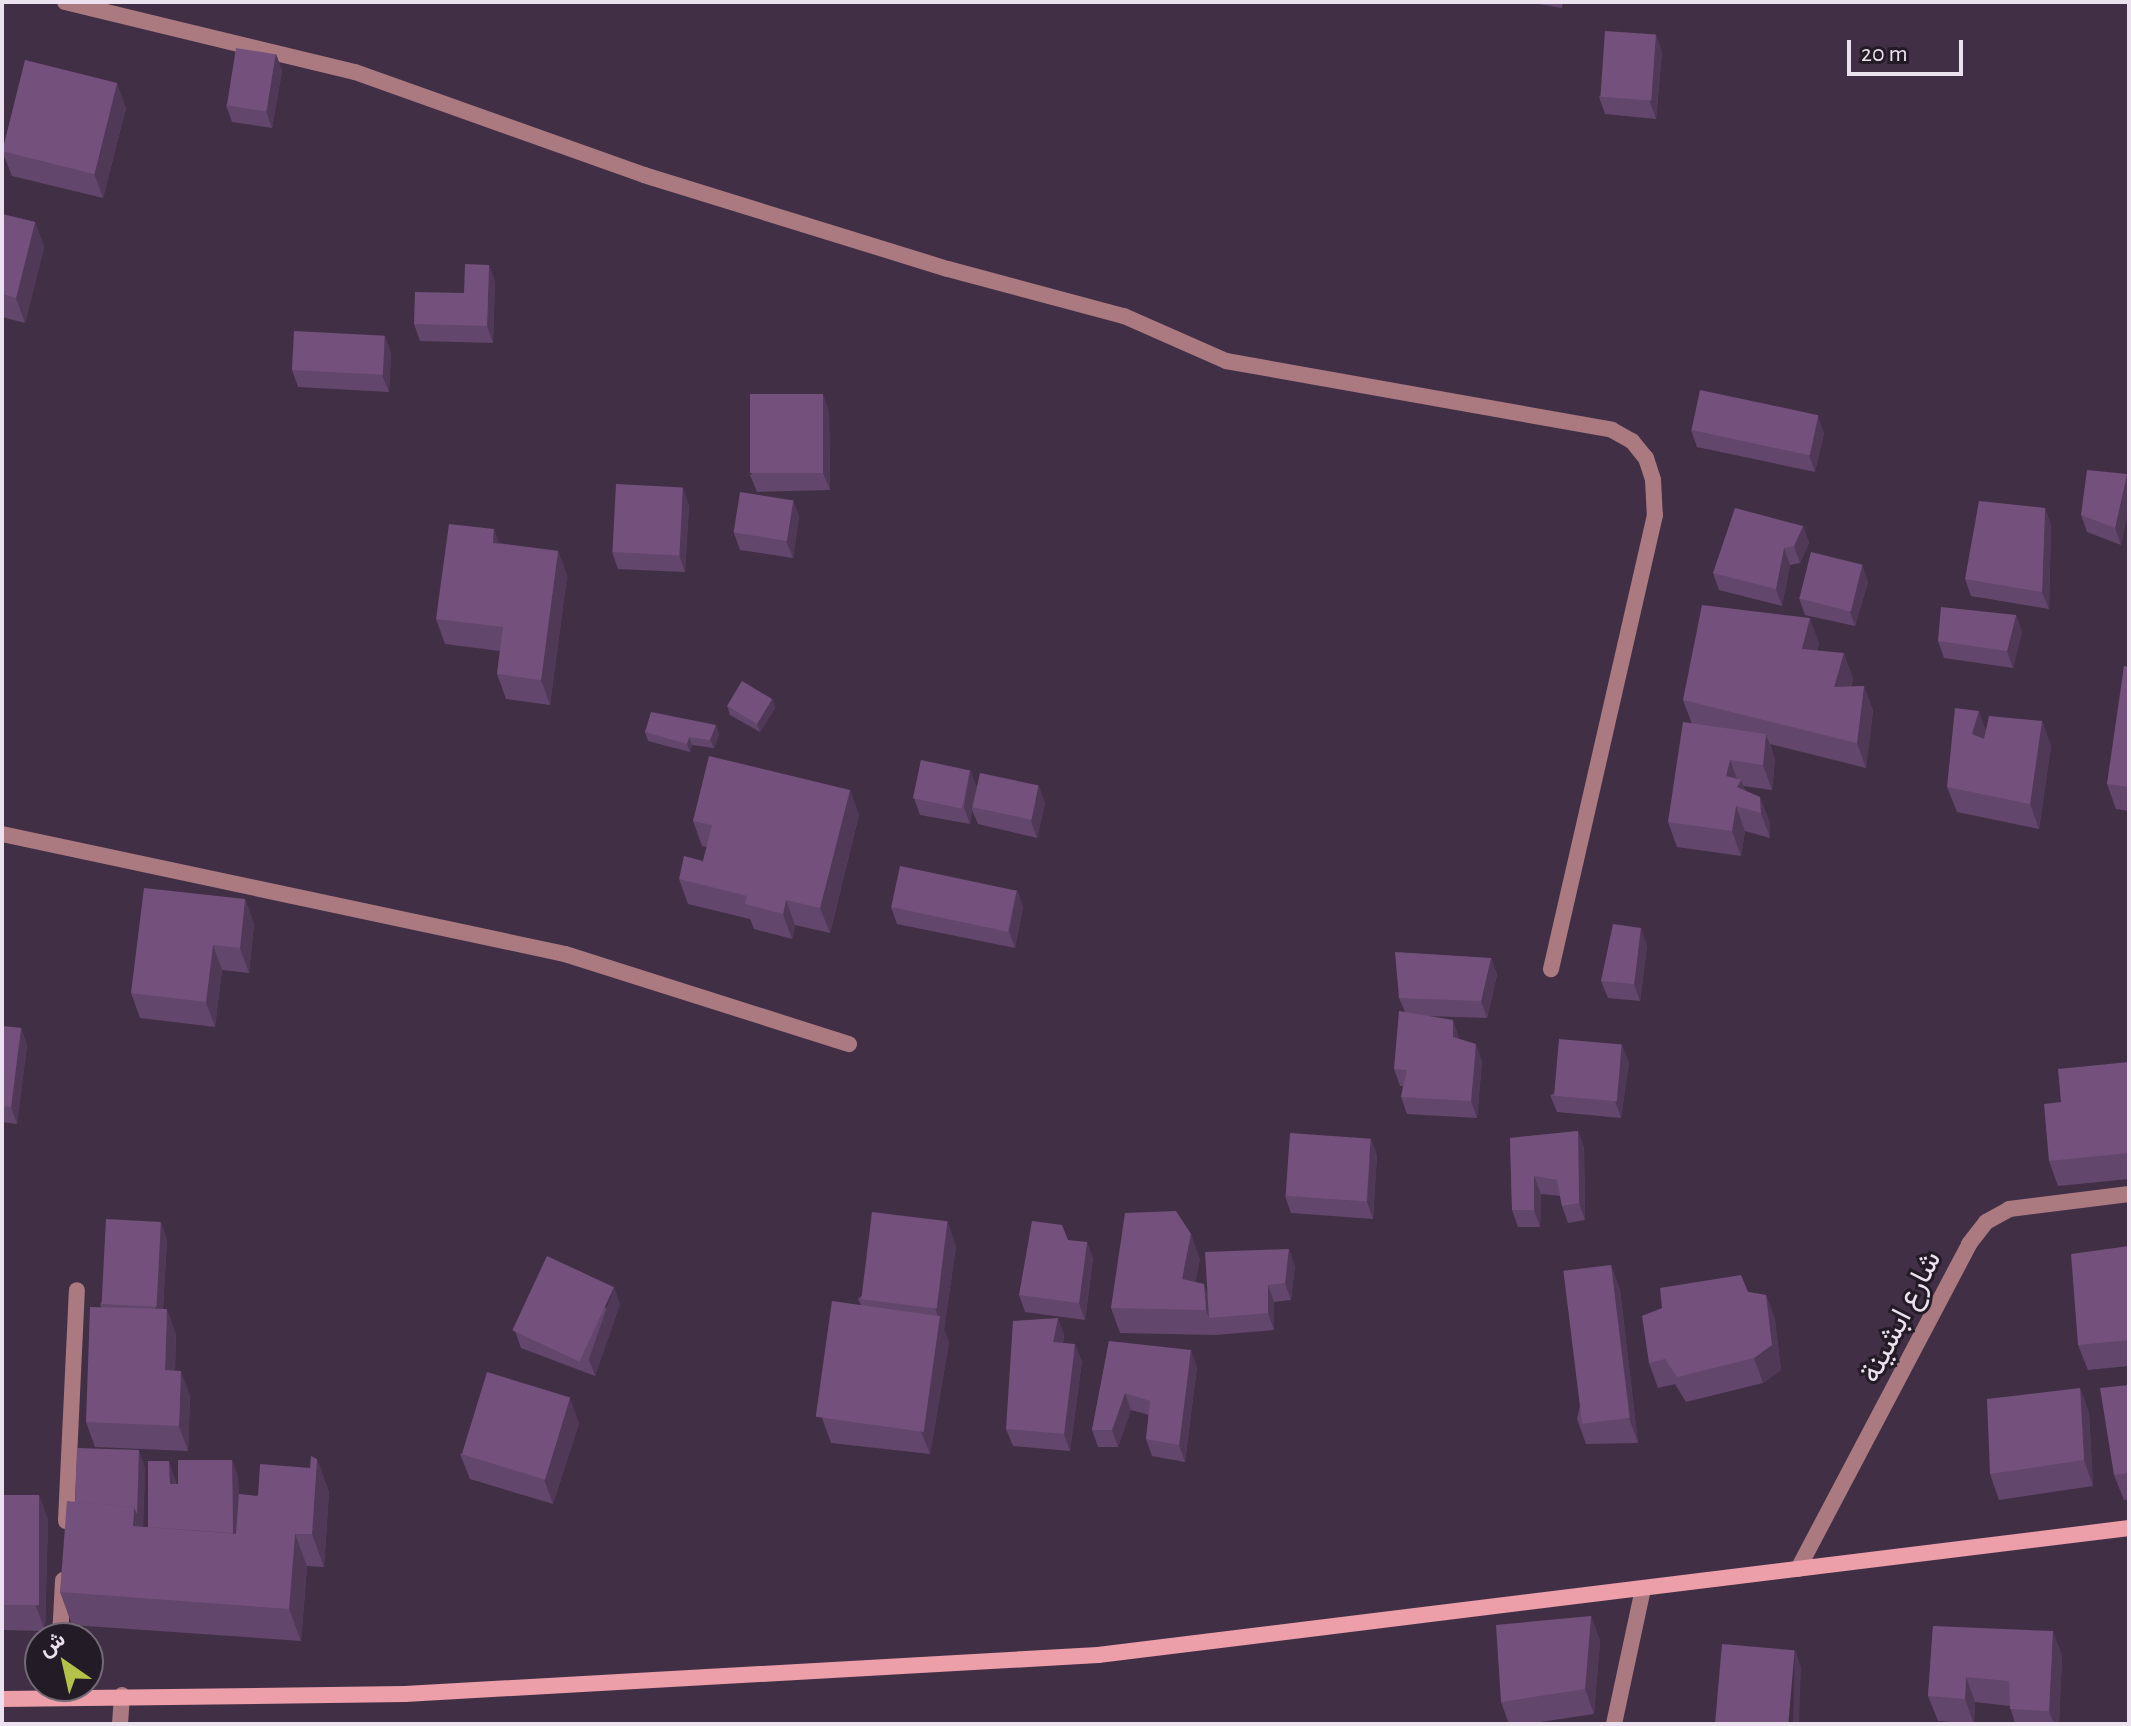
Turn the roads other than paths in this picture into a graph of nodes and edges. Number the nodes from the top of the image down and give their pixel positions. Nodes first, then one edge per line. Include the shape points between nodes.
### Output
1 (65, 2) edge
2 (2, 834) edge
3 (1551, 969) dead end
4 (849, 1044) dead end
5 (2129, 1194) edge
6 (77, 1290) dead end
7 (2129, 1528) edge
8 (1798, 1569) junction
9 (1643, 1589) junction
10 (61, 1622) edge
11 (104, 1694) edge
12 (122, 1695) junction
13 (24, 1696) edge
14 (2, 1699) edge
15 (120, 1724) edge
16 (1614, 1724) edge

1 - 3 street via 355,72 644,175 948,269 1124,316 1226,361 1612,430 1632,441 1646,458 1653,480 1655,515
2 - 4 street via 565,954
5 - 8 street, شارع ابشينة via 2009,1209 1986,1222 1969,1244
6 - 10 street
7 - 8 street
8 - 9 street
9 - 12 street via 1098,1655 405,1694
9 - 16 street
11 - 12 street
12 - 15 street
13 - 14 street

